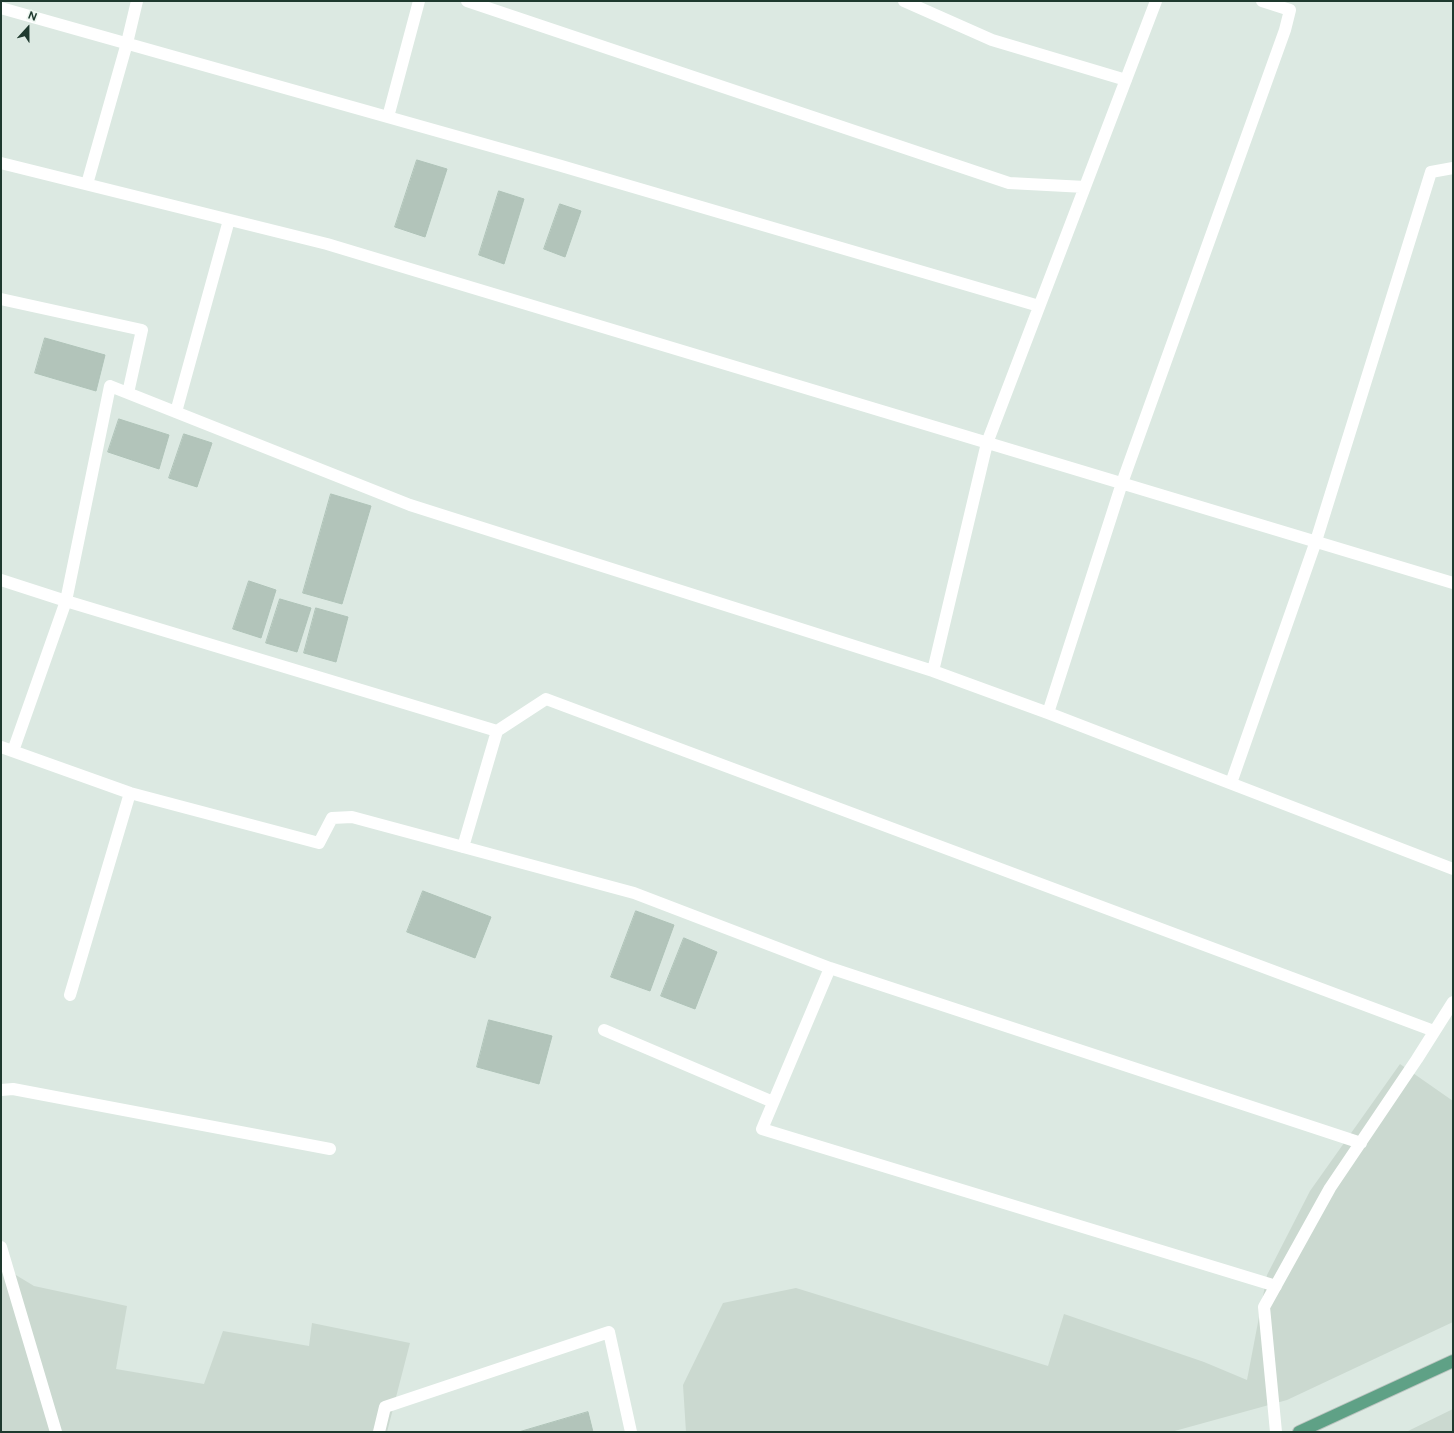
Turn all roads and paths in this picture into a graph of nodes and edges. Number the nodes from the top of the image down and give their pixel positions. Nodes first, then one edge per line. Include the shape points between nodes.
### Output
1 (137, 1) edge
2 (419, 1) edge
3 (467, 1) edge
4 (904, 1) edge
5 (1156, 1) edge
6 (1262, 1) edge
7 (1, 8) edge
8 (127, 43) junction
9 (1126, 80) junction
10 (388, 117) junction
11 (1, 163) edge
12 (1453, 168) edge
13 (87, 184) junction
14 (1085, 187) junction
15 (229, 220) junction
16 (1, 298) edge
17 (1039, 306) junction
18 (128, 393) junction
19 (176, 412) junction
20 (987, 443) junction
21 (1122, 483) junction
22 (1316, 541) junction
23 (1, 580) edge
24 (1453, 582) edge
25 (66, 601) junction
26 (932, 671) junction
27 (1048, 713) junction
28 (496, 731) junction
29 (1, 747) edge
30 (13, 751) junction
31 (1231, 783) junction
32 (130, 793) junction
33 (463, 847) junction
34 (1453, 869) edge
35 (830, 968) junction
36 (70, 994) dead end
37 (1453, 1002) edge
38 (604, 1030) dead end
39 (1434, 1031) junction
40 (1, 1090) edge
41 (773, 1102) junction
42 (1361, 1143) junction
43 (330, 1149) dead end
44 (1, 1247) edge
45 (1276, 1286) junction
46 (1453, 1361) edge
47 (56, 1432) edge
48 (379, 1432) edge
49 (631, 1432) edge
50 (1276, 1432) edge
51 (1300, 1432) edge

1 - 8 street
2 - 10 street
3 - 14 street via 1009,182
4 - 9 street via 992,40
5 - 9 street
6 - 21 street via 1290,10 1285,30
7 - 8 street
8 - 10 street
8 - 13 street
9 - 14 street
10 - 17 street
11 - 13 street
12 - 22 street via 1431,172
13 - 15 street
14 - 17 street
15 - 19 street
15 - 20 street via 327,244
16 - 18 street via 142,330
17 - 20 street
18 - 19 street
18 - 25 street via 110,386
19 - 26 street via 410,505
20 - 21 street
20 - 26 street
21 - 22 street
21 - 27 street
22 - 24 street
22 - 31 street
23 - 25 street
25 - 28 street
25 - 30 street
26 - 27 street
27 - 31 street
28 - 33 street
28 - 39 street via 546,699
29 - 30 street
30 - 32 street
31 - 34 street
32 - 33 street via 319,843 332,818 352,816
32 - 36 street
33 - 35 street via 634,893
35 - 41 street
35 - 42 street
37 - 39 street
38 - 41 street
39 - 42 street
40 - 43 street via 12,1089
41 - 45 street via 762,1129
42 - 45 street via 1330,1188
44 - 47 street
45 - 50 street via 1264,1307
46 - 51 main road
48 - 49 street via 385,1407 609,1332

